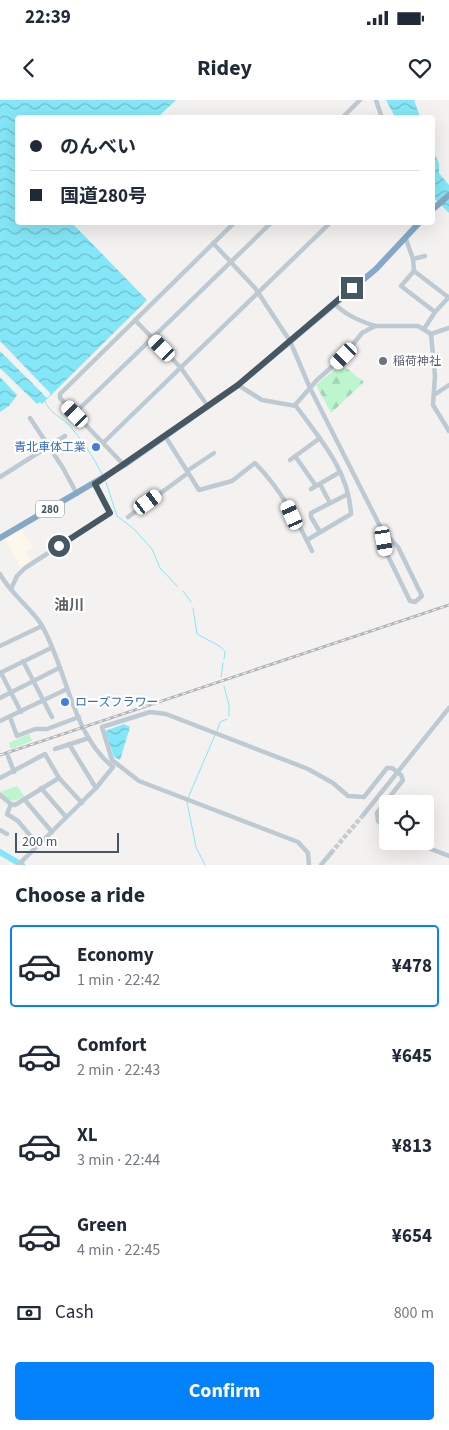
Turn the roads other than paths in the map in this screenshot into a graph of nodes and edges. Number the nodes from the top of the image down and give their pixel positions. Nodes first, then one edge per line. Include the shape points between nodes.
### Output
1 (360, 100) edge
2 (376, 100) edge
3 (345, 115) edge
4 (380, 115) edge
5 (449, 195) edge
6 (435, 208) edge
7 (232, 225) edge
8 (269, 225) edge
9 (328, 225) edge
10 (418, 225) edge
11 (406, 239) junction
12 (213, 244) junction
13 (425, 256) dead end
14 (413, 259) junction
15 (231, 262) junction
16 (414, 271) junction
17 (258, 293) junction
18 (449, 297) edge
19 (334, 303) junction
20 (435, 312) junction
21 (135, 320) junction
22 (375, 326) junction
23 (449, 328) edge
24 (424, 329) junction
25 (431, 334) junction
26 (152, 339) junction
27 (290, 341) junction
28 (181, 368) junction
29 (238, 385) junction
30 (449, 385) edge
31 (310, 388) junction
32 (434, 395) junction
33 (207, 405) junction
34 (295, 405) junction
35 (75, 414) junction
36 (30, 418) dead end
37 (449, 430) edge
38 (65, 436) dead end
39 (165, 436) junction
40 (320, 438) junction
41 (104, 442) junction
42 (49, 446) junction
43 (214, 453) dead end
44 (295, 456) junction
45 (290, 460) dead end
46 (124, 465) junction
47 (188, 472) junction
48 (340, 472) junction
49 (0, 477) edge
50 (101, 480) junction
51 (318, 485) junction
52 (311, 489) dead end
53 (77, 494) junction
54 (348, 494) junction
55 (330, 503) junction
56 (128, 517) dead end
57 (382, 530) junction
58 (320, 532) junction
59 (0, 538) edge
60 (307, 540) junction
61 (312, 551) dead end
62 (0, 574) edge
63 (11, 589) junction
64 (42, 626) junction
65 (0, 646) edge
66 (51, 648) junction
67 (24, 661) junction
68 (59, 668) junction
69 (1, 673) edge
70 (34, 681) junction
71 (67, 689) junction
72 (10, 692) junction
73 (0, 698) edge
74 (44, 700) junction
75 (449, 708) edge
76 (21, 712) junction
77 (10, 717) junction
78 (52, 717) dead end
79 (79, 717) junction
80 (0, 722) edge
81 (89, 738) junction
82 (69, 744) junction
83 (55, 749) dead end
84 (8, 756) dead end
85 (14, 772) junction
86 (397, 772) junction
87 (0, 778) edge
88 (59, 778) junction
89 (41, 788) junction
90 (96, 788) junction
91 (0, 795) edge
92 (391, 795) edge
93 (24, 799) junction
94 (82, 803) junction
95 (11, 804) junction
96 (0, 810) edge
97 (379, 810) edge
98 (7, 814) junction
99 (364, 814) tunnel mouth
100 (66, 818) junction
101 (379, 822) edge
102 (0, 830) edge
103 (52, 832) junction
104 (7, 834) dead end
105 (38, 845) junction
106 (433, 850) edge
107 (331, 853) tunnel mouth
108 (449, 856) edge
109 (18, 865) edge
110 (309, 865) edge
111 (322, 865) edge

1 - 3 street
2 - 4 street
5 - 6 highway
7 - 12 street
8 - 15 street
9 - 17 street
10 - 11 highway, 280
11 - 14 street
11 - 19 highway, 280
12 - 15 street
12 - 21 street
13 - 14 street
14 - 16 street
15 - 17 street
15 - 26 street
16 - 18 street
16 - 20 street via 402,286
17 - 27 street
17 - 28 street
18 - 20 street
19 - 22 street via 340,310
19 - 27 highway, 280
20 - 24 street
21 - 26 street
21 - 35 street via 61,392 60,398
22 - 24 street via 412,325
22 - 31 street via 362,332 344,356
23 - 25 street
24 - 25 street
25 - 32 street
26 - 28 street
26 - 35 street
27 - 29 highway, 280
27 - 31 street
28 - 33 street
28 - 41 street
29 - 33 highway, 280
29 - 34 street via 267,401
30 - 32 street
31 - 34 street
31 - 57 street
32 - 37 street via 435,409
33 - 39 highway, 280
34 - 40 street
35 - 41 street
36 - 42 street
38 - 42 street
39 - 46 highway, 280
39 - 47 street
40 - 44 street
40 - 48 street
41 - 46 street
42 - 49 street
42 - 53 street
43 - 47 street
44 - 45 street
44 - 51 street
46 - 50 highway, 280
47 - 56 street
47 - 60 street via 199,490 232,480 255,463 287,503
48 - 51 street
48 - 54 street
50 - 53 highway, 280
50 - 63 street via 110,513 20,572
51 - 52 street
51 - 55 street
53 - 59 highway, 280
54 - 55 street
54 - 58 street via 351,514
55 - 58 street via 311,513
57 - 57 street via 386,552 410,601 415,602 422,596 398,548
58 - 60 street
60 - 61 street
62 - 63 street
63 - 64 street
64 - 65 street
64 - 66 street
66 - 67 street
66 - 68 street
67 - 69 street
67 - 70 street
68 - 70 street
68 - 71 street
69 - 72 street
70 - 72 street
70 - 74 street
71 - 74 street
71 - 79 street
72 - 73 street
72 - 76 street
74 - 76 street
74 - 78 street
75 - 86 street
76 - 77 street
77 - 79 street via 18,736
77 - 80 street
79 - 81 street
81 - 82 street
81 - 90 street via 102,758 113,767
82 - 83 street
82 - 90 street
84 - 85 street
85 - 87 street
85 - 88 street via 45,754
86 - 92 street via 403,780
86 - 99 street
86 - 110 street via 387,768 364,797 348,796 308,769 166,714 150,712 102,727 112,760 139,781 298,842 308,853
88 - 89 street
88 - 94 street
89 - 93 street
89 - 100 street
90 - 94 street
91 - 95 street
93 - 95 street
93 - 103 street
94 - 100 street
95 - 98 street
96 - 98 street
97 - 101 street
98 - 105 street via 18,821
100 - 103 street
102 - 104 street
103 - 105 street
105 - 109 street
106 - 108 street
107 - 111 street

